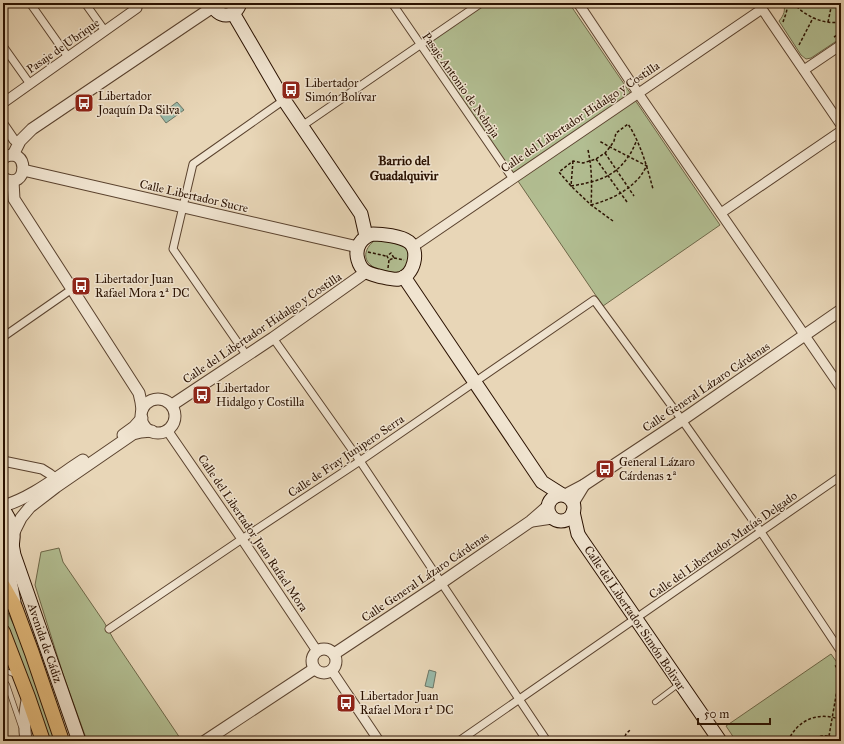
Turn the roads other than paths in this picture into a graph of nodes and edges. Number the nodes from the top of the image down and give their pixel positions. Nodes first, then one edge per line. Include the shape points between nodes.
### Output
1 (30, 3) edge
2 (85, 3) edge
3 (392, 3) edge
4 (481, 3) edge
5 (578, 3) edge
6 (213, 5) edge
7 (760, 6) edge
8 (137, 8) dead end
9 (237, 8) edge
10 (105, 31) junction
11 (841, 44) edge
12 (420, 45) junction
13 (3, 46) edge
14 (68, 57) junction
15 (804, 70) junction
16 (30, 84) junction
17 (638, 93) junction
18 (284, 100) junction
19 (3, 103) edge
20 (3, 124) edge
21 (841, 125) edge
22 (302, 126) junction
23 (841, 131) edge
24 (19, 143) junction
25 (8, 156) edge
26 (23, 170) junction
27 (8, 179) edge
28 (512, 179) junction
29 (183, 207) junction
30 (721, 213) junction
31 (366, 236) junction
32 (413, 247) junction
33 (362, 249) junction
34 (366, 272) junction
35 (404, 277) junction
36 (72, 289) junction
37 (841, 310) edge
38 (804, 335) junction
39 (3, 337) edge
40 (273, 338) junction
41 (246, 356) junction
42 (475, 382) junction
43 (841, 388) edge
44 (139, 393) junction
45 (154, 399) junction
46 (172, 405) junction
47 (142, 414) junction
48 (682, 420) junction
49 (167, 430) junction
50 (152, 431) junction
51 (3, 461) edge
52 (360, 461) junction
53 (841, 476) edge
54 (55, 478) junction
55 (544, 484) junction
56 (568, 501) junction
57 (3, 507) edge
58 (552, 512) junction
59 (761, 532) junction
60 (578, 534) junction
61 (13, 539) junction
62 (242, 539) junction
63 (5, 559) edge
64 (441, 583) junction
65 (3, 586) edge
66 (15, 607) junction
67 (636, 618) junction
68 (109, 629) dead end
69 (3, 632) edge
70 (317, 651) junction
71 (841, 652) edge
72 (334, 654) junction
73 (314, 669) junction
74 (3, 670) edge
75 (332, 671) junction
76 (20, 677) junction
77 (3, 679) edge
78 (680, 683) junction
79 (28, 697) junction
80 (519, 699) junction
81 (655, 702) dead end
82 (61, 738) edge
83 (26, 740) edge
84 (43, 741) edge
85 (79, 741) edge
86 (205, 741) edge
87 (379, 741) edge
88 (459, 741) edge
89 (548, 741) edge
90 (720, 741) edge

1 - 14 street
2 - 10 street
3 - 12 street, Pasaje Antonio de Nebrija
4 - 12 street
5 - 17 street
6 - 9 main road via 216,11 224,15 229,15
6 - 24 street via 32,129
7 - 15 street
7 - 17 street, Calle del Libertador Hidalgo y Costilla
8 - 10 street, Pasaje de Ubrique
9 - 18 main road
10 - 14 street, Pasaje de Ubrique
11 - 15 street
12 - 22 street
12 - 28 street, Pasaje Antonio de Nebrija
13 - 16 street
14 - 16 street, Pasaje de Ubrique
15 - 21 street
16 - 19 street, Pasaje de Ubrique
17 - 28 street, Calle del Libertador Hidalgo y Costilla
17 - 30 street
18 - 22 main road
18 - 29 street via 193,164
20 - 24 street
22 - 31 main road via 361,214
23 - 30 street
24 - 25 street
25 - 26 street via 20,159
26 - 27 street via 20,177
26 - 29 street, Calle Libertador Sucre
27 - 36 street via 14,199
28 - 32 street, Calle del Libertador Hidalgo y Costilla
29 - 33 street, Calle Libertador Sucre
29 - 41 street via 173,249
30 - 38 street
31 - 32 main road via 380,234 395,237 408,241
31 - 33 main road via 361,241
32 - 35 main road via 413,266
33 - 34 main road via 357,257 360,266
34 - 35 main road via 393,279
34 - 40 street, Calle del Libertador Hidalgo y Costilla
35 - 42 main road
36 - 39 street
36 - 44 street
37 - 38 street, Calle General Lázaro Cárdenas
38 - 43 street
38 - 48 street, Calle General Lázaro Cárdenas
40 - 41 street, Calle del Libertador Hidalgo y Costilla
40 - 52 street
41 - 46 street, Calle del Libertador Hidalgo y Costilla
42 - 48 street, Calle de Fray Junipero Serra via 594,300
42 - 52 street, Calle de Fray Junipero Serra
42 - 55 main road
44 - 45 street via 146,398
44 - 47 street
45 - 46 street via 164,400
45 - 47 street via 145,406
46 - 49 street via 174,422
47 - 50 street via 145,426
47 - 54 street via 134,427 124,435
48 - 56 street, Calle General Lázaro Cárdenas via 584,485
48 - 59 street
49 - 50 street via 157,433
49 - 62 street, Calle del Libertador Juan Rafael Mora
50 - 61 street via 134,434 30,507 21,518
51 - 54 street via 42,469
52 - 62 street, Calle de Fray Junipero Serra
52 - 64 street
53 - 59 street, Calle del Libertador Matías Delgado
54 - 57 street
55 - 56 main road
55 - 58 main road
56 - 58 main road via 553,496
56 - 58 main road via 571,516 568,519
56 - 60 main road, Calle del Libertador Simón Bolivar
57 - 61 main road, Avenida de Cádiz via 12,526
58 - 60 main road, Calle del Libertador Simón Bolivar
58 - 64 street, Calle General Lázaro Cárdenas via 531,521
59 - 67 street, Calle del Libertador Matías Delgado
59 - 71 street
60 - 67 main road, Calle del Libertador Simón Bolivar
61 - 63 main road
61 - 85 main road, Avenida de Cádiz via 14,555
62 - 68 street, Calle de Fray Junipero Serra
62 - 70 street, Calle del Libertador Juan Rafael Mora
63 - 66 main road, Avenida de Cádiz
64 - 72 street, Calle General Lázaro Cárdenas
64 - 80 street
65 - 66 main road, Avenida de Cádiz
66 - 82 main road, Avenida de Cádiz
67 - 78 main road, Calle del Libertador Simón Bolivar
67 - 80 street, Calle del Libertador Matías Delgado
69 - 76 main road
70 - 72 street via 324,649
70 - 73 street via 312,658
72 - 75 street via 337,661
73 - 75 street via 321,673
73 - 86 street
74 - 76 lane
75 - 87 street
76 - 79 main road
77 - 83 lane
78 - 81 lane
78 - 90 main road, Calle del Libertador Simón Bolivar
79 - 83 street
79 - 84 main road
80 - 88 street, Calle del Libertador Matías Delgado
80 - 89 street

